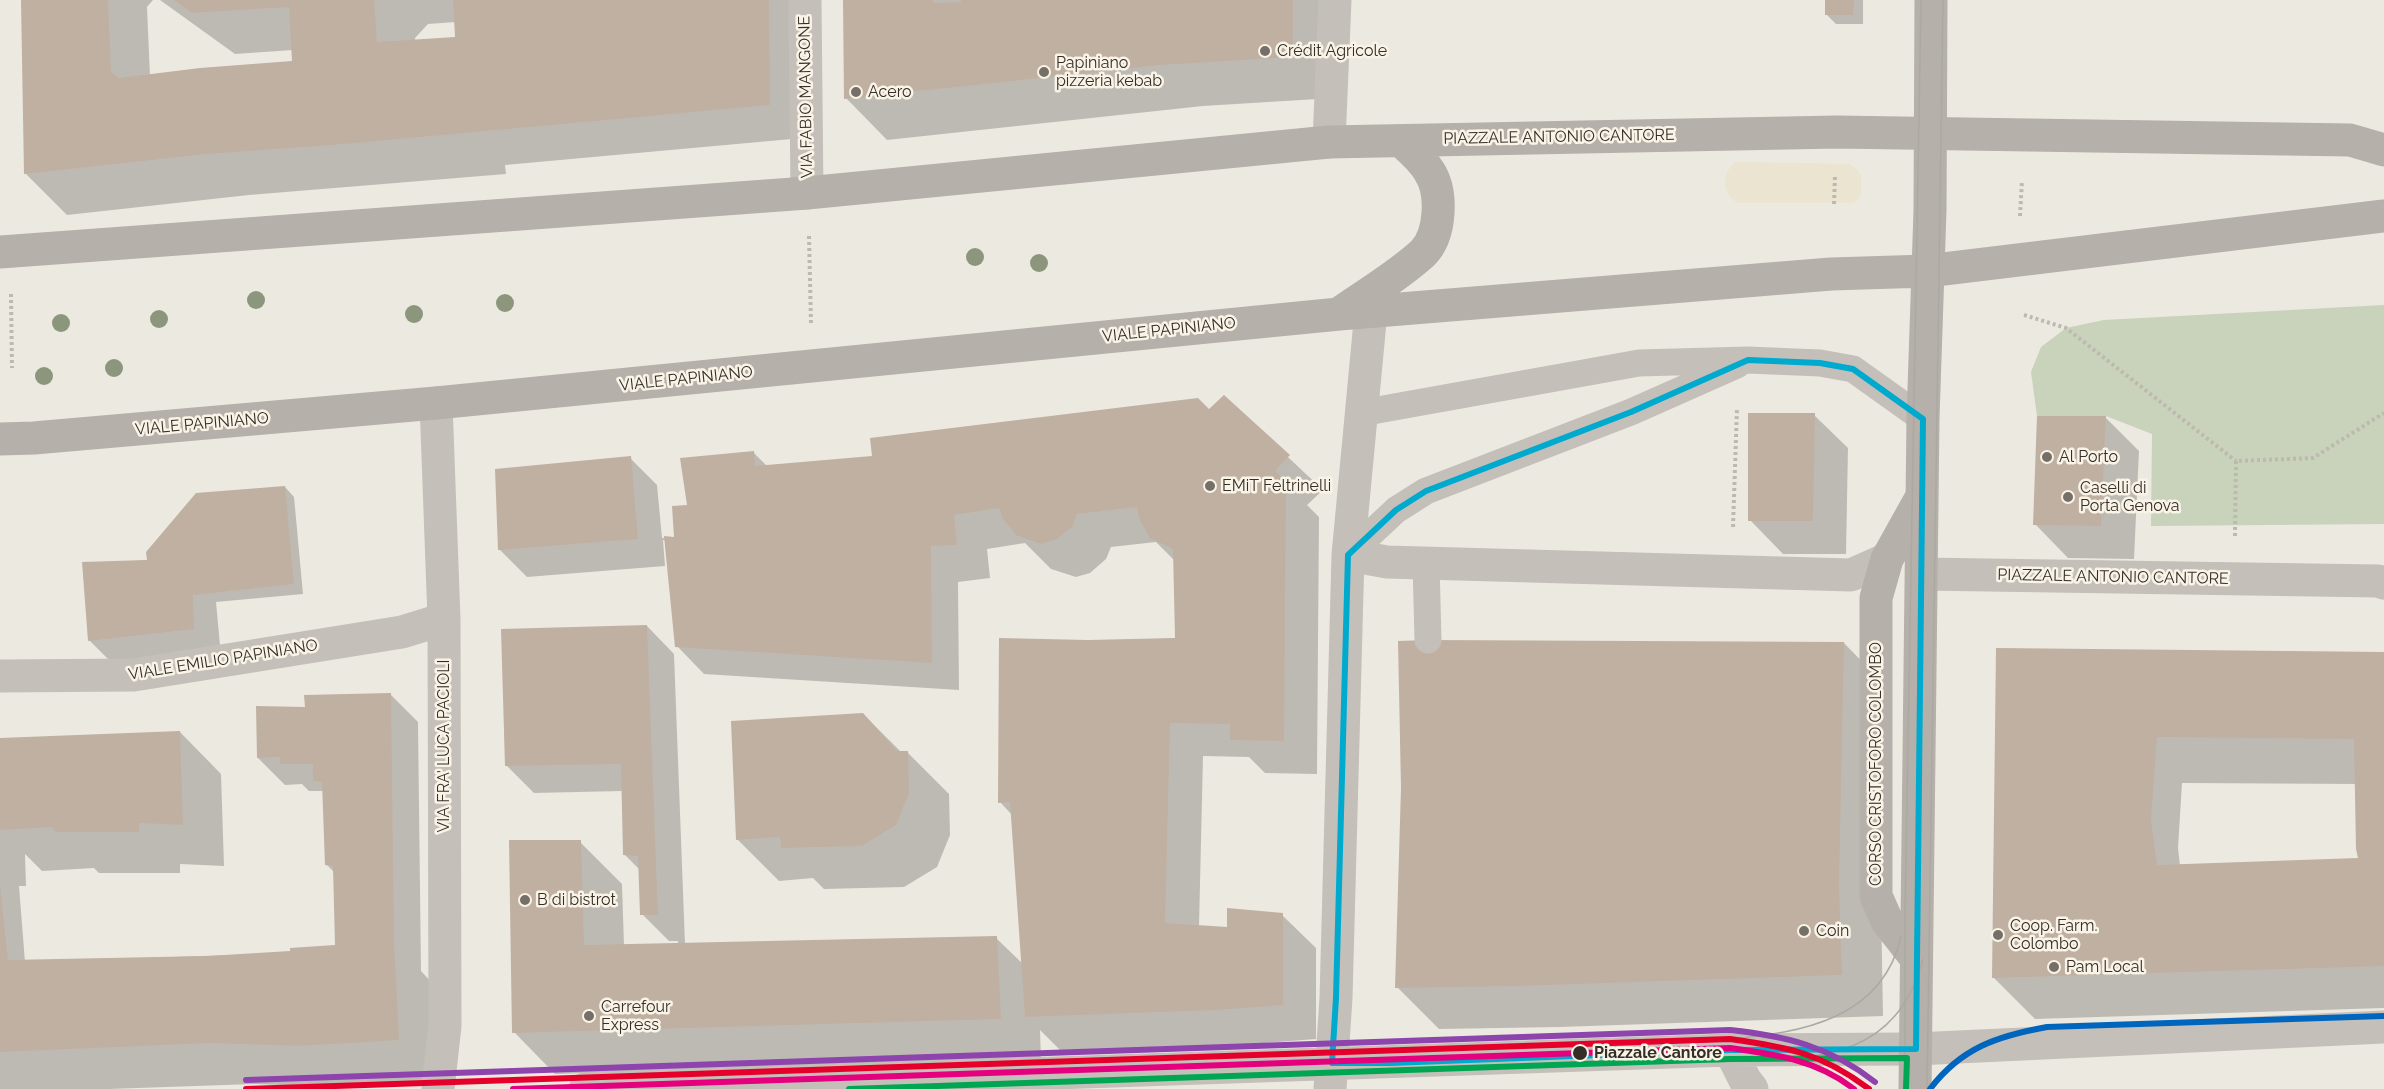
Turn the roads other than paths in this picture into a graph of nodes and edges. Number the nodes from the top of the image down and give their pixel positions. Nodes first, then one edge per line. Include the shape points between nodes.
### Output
1 (805, 0) edge
2 (1335, 0) edge
3 (1931, 0) edge
4 (1930, 133) junction
5 (2384, 137) edge
6 (2350, 140) junction
7 (1401, 141) junction
8 (1329, 142) junction
9 (2384, 150) edge
10 (807, 193) junction
11 (2384, 216) edge
12 (0, 252) edge
13 (1927, 271) junction
14 (1371, 311) junction
15 (1339, 314) junction
16 (1748, 360) junction
17 (436, 403) junction
18 (1361, 413) junction
19 (1923, 419) junction
20 (0, 439) edge
21 (1923, 493) junction
22 (1348, 555) junction
23 (1887, 559) junction
24 (1426, 564) junction
25 (1922, 574) junction
26 (2384, 583) edge
27 (444, 619) junction
28 (1428, 640) dead end
29 (0, 676) edge
30 (1916, 958) junction
31 (2384, 1027) edge
32 (1911, 1049) junction
33 (1730, 1050) junction
34 (1331, 1076) edge
35 (438, 1089) edge
36 (585, 1089) edge
37 (1752, 1089) edge
38 (1915, 1089) edge

1 - 10 street, VIA FABIO MANGONE
2 - 8 street
3 - 4 main road
4 - 6 main road, PIAZZALE ANTONIO CANTORE
4 - 7 main road, PIAZZALE ANTONIO CANTORE
4 - 13 main road
5 - 6 street, PIAZZALE ANTONIO CANTORE
6 - 9 main road, PIAZZALE ANTONIO CANTORE
7 - 8 main road, PIAZZALE ANTONIO CANTORE
7 - 15 main road via 1429,170 1436,185 1434,238 1424,252
8 - 10 main road
10 - 12 main road
11 - 13 main road
13 - 14 main road via 1831,274
13 - 19 main road
14 - 15 main road, VIALE PAPINIANO
14 - 18 street
15 - 17 main road, VIALE PAPINIANO
16 - 18 lane via 1639,363
16 - 19 lane via 1820,363 1853,369
16 - 22 lane via 1631,412 1426,491 1396,510
17 - 20 main road, VIALE PAPINIANO
17 - 27 street, VIA FRA' LUCA PACIOLI
18 - 22 street
19 - 21 main road
21 - 23 main road
21 - 25 main road
22 - 24 street
22 - 34 street
23 - 24 street via 1851,575
23 - 30 main road, CORSO CRISTOFORO COLOMBO via 1876,598 1876,896 1887,921
24 - 28 lane
25 - 26 street, PIAZZALE ANTONIO CANTORE
25 - 30 main road
27 - 29 street, VIALE EMILIO PAPINIANO via 402,632 135,675
27 - 35 street, VIA FRA' LUCA PACIOLI via 445,1026
30 - 32 main road
31 - 32 street
32 - 33 street
32 - 38 main road
33 - 34 street via 1391,1064
33 - 37 street
34 - 36 street

